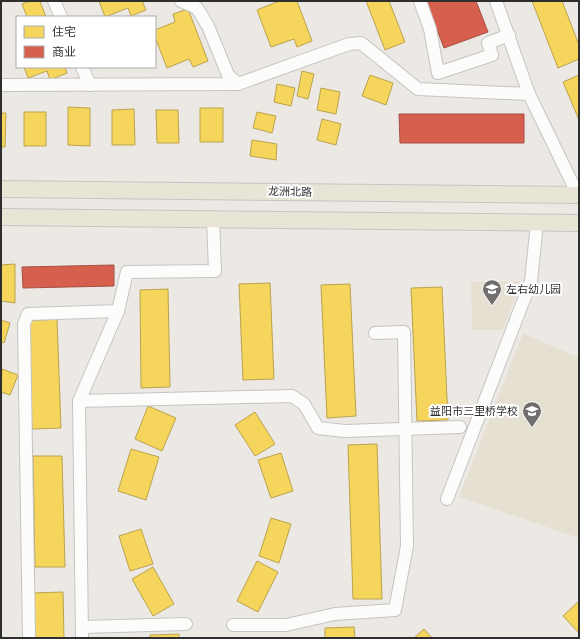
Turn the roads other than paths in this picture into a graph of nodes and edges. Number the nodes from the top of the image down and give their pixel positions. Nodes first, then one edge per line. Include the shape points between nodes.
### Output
1 (54, 1) edge
2 (181, 1) edge
3 (420, 1) edge
4 (496, 1) edge
5 (61, 16) edge
6 (509, 35) junction
7 (82, 68) edge
8 (238, 84) junction
9 (1, 85) edge
10 (90, 85) junction
11 (529, 94) junction
12 (1, 189) edge
13 (578, 195) edge
14 (1, 217) edge
15 (213, 219) junction
16 (538, 223) junction
17 (579, 223) edge
18 (118, 311) junction
19 (375, 333) dead end
20 (79, 401) junction
21 (460, 427) dead end
22 (406, 429) junction
23 (447, 499) dead end
24 (186, 624) dead end
25 (233, 625) dead end
26 (82, 633) edge
27 (29, 638) edge

1 - 5 street
2 - 8 street via 197,8 208,26 228,75
3 - 6 street via 430,30 438,73 492,55 488,43
4 - 6 street
6 - 11 street
7 - 10 street
8 - 10 street
8 - 11 street via 349,44 361,43 418,89
9 - 10 street
11 - 13 street
12 - 13 main road, 龙洲北路
14 - 15 main road
15 - 16 main road
15 - 18 street via 215,271 127,272
16 - 17 main road
16 - 23 street via 531,281
18 - 20 street
18 - 27 street via 28,314 24,324
19 - 22 street via 404,332
20 - 22 street via 292,396 304,404 318,428 345,431
20 - 26 street
21 - 22 street
22 - 25 street via 407,546 394,610 335,614 286,625
24 - 26 street

